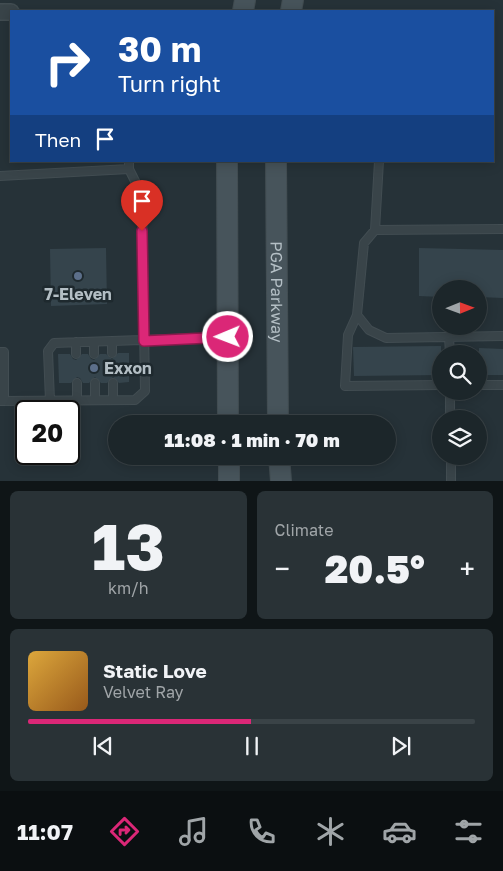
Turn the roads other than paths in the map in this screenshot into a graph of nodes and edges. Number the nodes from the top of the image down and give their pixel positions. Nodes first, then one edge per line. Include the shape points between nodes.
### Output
1 (227, 162) edge
2 (276, 162) edge
3 (379, 162) edge
4 (129, 165) edge
5 (0, 176) edge
6 (503, 229) edge
7 (375, 230) junction
8 (357, 315) junction
9 (503, 336) edge
10 (228, 337) junction
11 (449, 337) junction
12 (144, 341) junction
13 (76, 342) junction
14 (94, 342) junction
15 (112, 342) junction
16 (449, 345) edge
17 (0, 352) edge
18 (112, 353) dead end
19 (76, 354) dead end
20 (94, 354) dead end
21 (77, 383) dead end
22 (95, 383) dead end
23 (113, 383) dead end
24 (432, 385) edge
25 (487, 385) edge
26 (503, 385) edge
27 (50, 400) edge
28 (77, 400) edge
29 (80, 400) edge
30 (95, 400) junction
31 (114, 400) junction
32 (2, 401) edge
33 (15, 401) edge
34 (228, 415) edge
35 (278, 415) edge
36 (228, 465) edge
37 (280, 465) edge
38 (451, 465) edge
39 (229, 481) edge
40 (281, 481) edge
41 (451, 481) edge

1 - 10 main road
2 - 35 main road, PGA Parkway
3 - 7 lane
4 - 5 lane
4 - 12 lane via 142,195
6 - 7 lane
7 - 8 lane via 364,243
8 - 11 lane via 369,330 386,338
8 - 24 lane via 348,335 345,386
9 - 11 lane
10 - 12 lane
10 - 34 main road
11 - 16 lane
12 - 15 lane
12 - 31 lane via 145,391 135,400
13 - 14 lane
13 - 19 lane
13 - 27 lane via 54,343 48,351
14 - 15 lane
14 - 20 lane
15 - 18 lane
17 - 32 lane via 4,352
21 - 28 lane
22 - 30 lane
23 - 31 lane
25 - 26 lane
29 - 30 lane
30 - 31 lane
32 - 33 lane
36 - 39 main road
37 - 40 main road
38 - 41 lane

